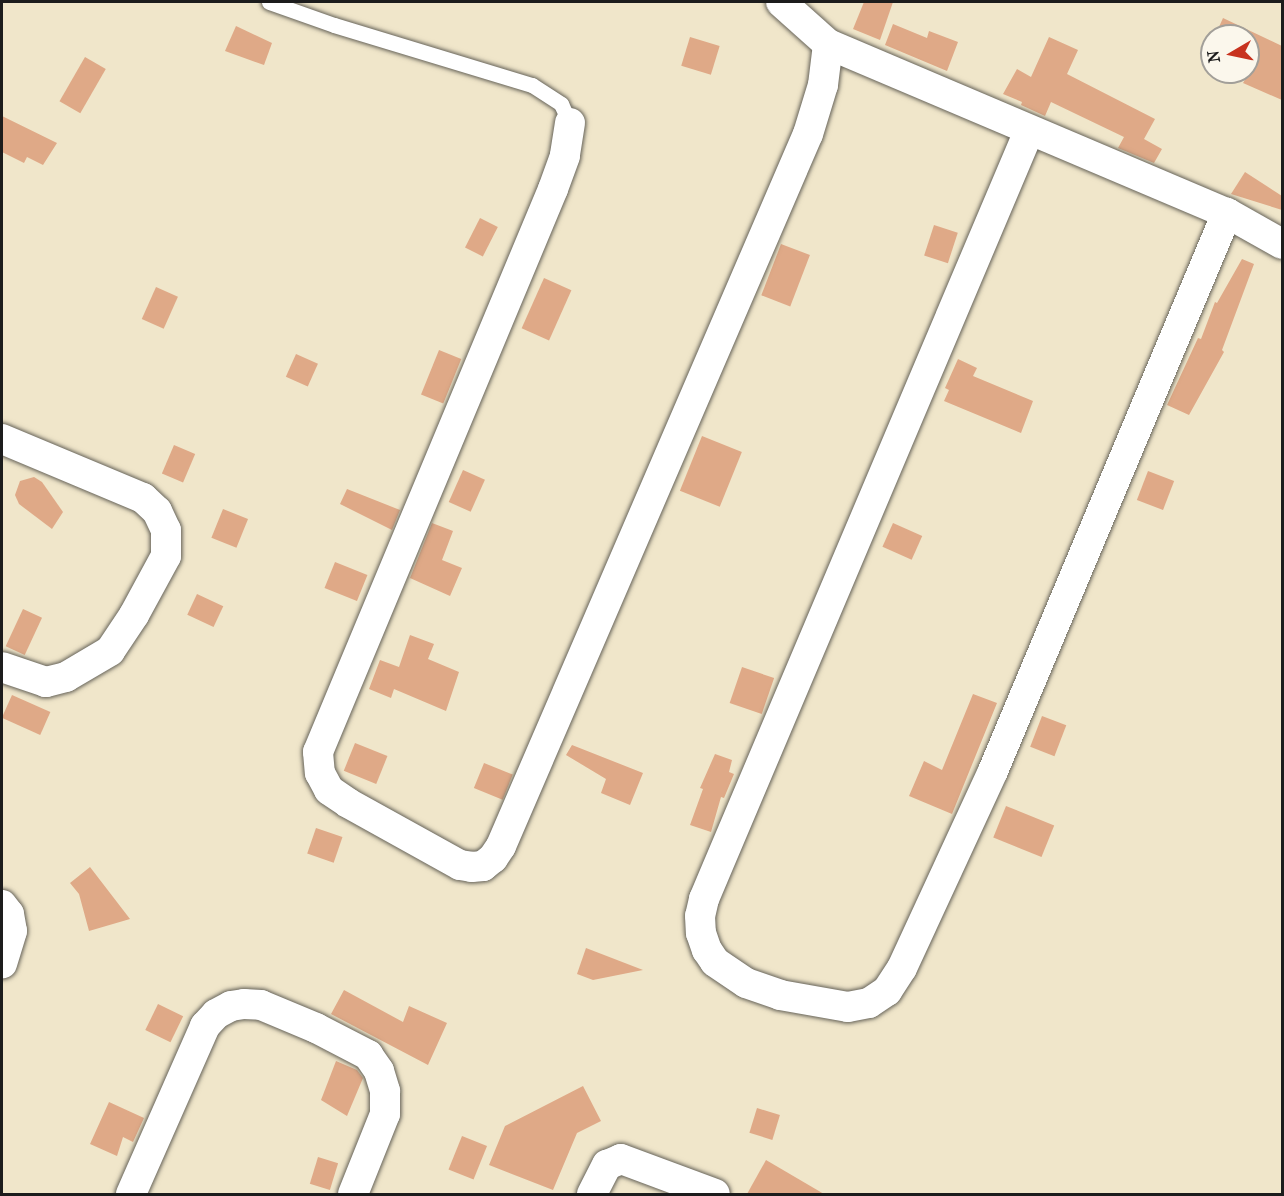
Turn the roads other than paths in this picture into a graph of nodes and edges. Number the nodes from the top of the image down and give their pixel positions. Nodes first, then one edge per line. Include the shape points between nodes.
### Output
1 (269, 2) edge
2 (781, 2) edge
3 (828, 44) junction
4 (570, 123) joint
5 (1029, 131) junction
6 (1227, 213) junction
7 (1282, 244) edge
8 (2, 439) edge
9 (2, 667) edge
10 (2, 905) edge
11 (2, 963) edge
12 (131, 1194) edge
13 (352, 1194) edge
14 (592, 1194) edge
15 (715, 1194) edge

1 - 4 lane via 532,85 561,104
2 - 3 street
3 - 4 street via 823,85 808,134 510,825 493,858 483,866 472,867 460,865 329,790 320,773 318,752 553,189 565,156
3 - 5 street
5 - 6 street
5 - 6 street via 704,899 701,933 708,950 715,962 746,983 848,1007 869,1003 887,992 902,968 993,771
6 - 7 street
8 - 9 street via 143,498 157,511 166,530 166,556 110,651 66,677 46,682
10 - 11 street via 9,914 12,931
12 - 13 street via 205,1026 216,1014 244,1004 261,1005 316,1028 368,1055 379,1071 385,1091 385,1114
14 - 15 street via 607,1165 621,1159

